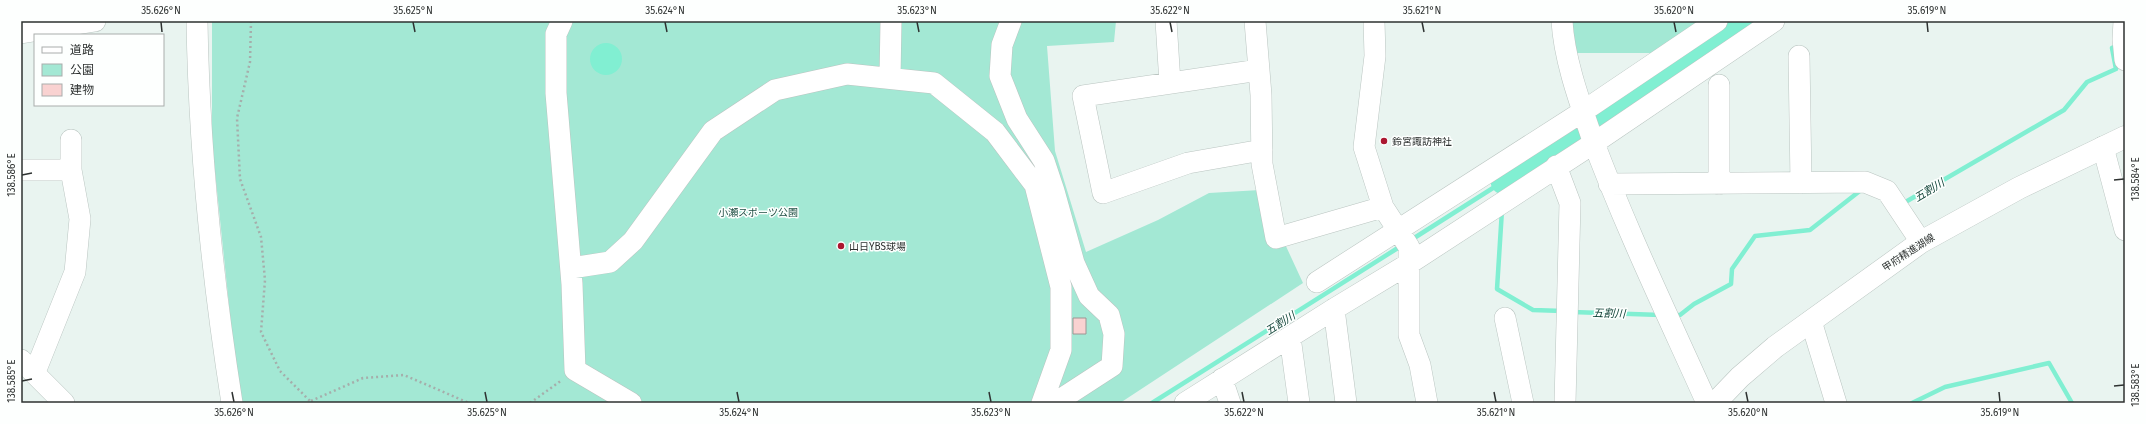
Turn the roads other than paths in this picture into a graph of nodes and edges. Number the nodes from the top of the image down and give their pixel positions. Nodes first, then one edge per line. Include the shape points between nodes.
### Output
1 (95, 21) edge
2 (197, 21) edge
3 (562, 21) edge
4 (891, 21) edge
5 (1011, 21) edge
6 (1166, 21) edge
7 (1255, 21) edge
8 (1374, 21) edge
9 (1562, 21) edge
10 (1717, 21) edge
11 (1774, 21) edge
12 (72, 23) edge
13 (21, 33) edge
14 (1799, 56) dead end
15 (1259, 70) junction
16 (890, 78) junction
17 (1170, 83) junction
18 (1719, 85) dead end
19 (1588, 127) junction
20 (2125, 137) edge
21 (71, 140) dead end
22 (2103, 147) junction
23 (1262, 150) junction
24 (1556, 166) junction
25 (21, 170) edge
26 (71, 170) junction
27 (1801, 183) junction
28 (1609, 184) junction
29 (1719, 184) junction
30 (1383, 207) junction
31 (2125, 230) edge
32 (1921, 242) junction
33 (1405, 243) junction
34 (571, 268) junction
35 (1317, 282) dead end
36 (1334, 309) junction
37 (1505, 318) dead end
38 (1811, 321) junction
39 (1290, 337) junction
40 (28, 366) edge
41 (1222, 379) junction
42 (64, 403) edge
43 (232, 403) edge
44 (631, 403) edge
45 (1042, 403) edge
46 (1054, 403) edge
47 (1185, 403) edge
48 (1230, 403) edge
49 (1299, 403) edge
50 (1346, 403) edge
51 (1426, 403) edge
52 (1523, 403) edge
53 (1565, 403) edge
54 (1707, 403) edge
55 (1715, 403) edge
56 (1836, 403) edge

1 - 12 street
2 - 43 street via 204,182 216,302
3 - 34 street via 556,34 556,93
4 - 16 street
5 - 46 street via 1002,44 1000,76 1017,120 1044,161 1074,263 1089,296 1109,315 1114,334 1112,366
6 - 17 street
7 - 15 street
8 - 30 street via 1375,56 1364,147
9 - 19 street via 1566,48
10 - 19 street
11 - 19 street
12 - 13 street
14 - 27 street
15 - 17 street
15 - 23 street
16 - 34 street via 846,74 775,90 713,131 633,241 610,262
16 - 45 street via 934,83 995,132 1035,186 1061,287 1061,350
17 - 23 street via 1083,96 1103,193 1188,163
18 - 29 street
19 - 24 street
19 - 28 street
19 - 33 street
20 - 22 main road, 甲府精進湖線
21 - 26 street
22 - 31 street
22 - 32 main road, 甲府精進湖線 via 2019,188
23 - 30 street via 1262,164 1276,238
24 - 33 street via 1493,208
24 - 53 street via 1570,203
25 - 26 street
26 - 40 street via 80,219 75,272
27 - 29 street
27 - 32 street via 1865,182 1887,191
28 - 29 street
28 - 54 street
30 - 33 street
32 - 38 main road, 甲府精進湖線
33 - 35 street
33 - 36 street
33 - 51 street via 1409,334 1420,366
34 - 44 street via 575,370
36 - 39 street
36 - 50 street
37 - 52 street
38 - 55 main road, 甲府精進湖線 via 1774,347
38 - 56 street
39 - 41 street
39 - 49 street
40 - 42 street
41 - 47 street
41 - 48 street

